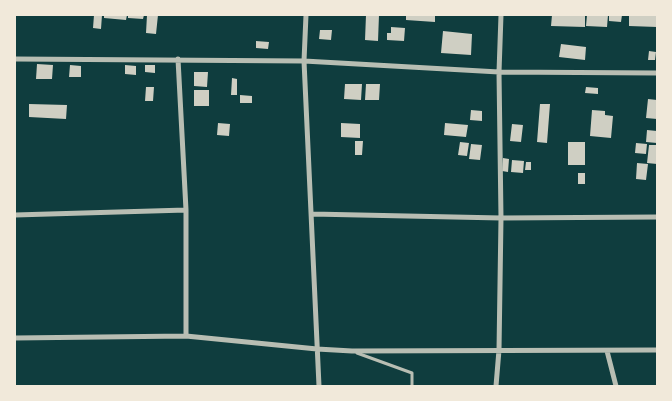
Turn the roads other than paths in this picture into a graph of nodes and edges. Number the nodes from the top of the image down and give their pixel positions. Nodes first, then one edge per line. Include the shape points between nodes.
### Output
1 (306, 15) edge
2 (501, 15) edge
3 (15, 59) edge
4 (178, 59) junction
5 (304, 62) junction
6 (499, 72) junction
7 (657, 73) edge
8 (186, 210) junction
9 (312, 214) junction
10 (15, 216) edge
11 (657, 217) edge
12 (501, 218) junction
13 (186, 336) junction
14 (15, 338) edge
15 (317, 349) junction
16 (499, 350) junction
17 (657, 350) edge
18 (352, 351) junction
19 (607, 351) junction
20 (319, 386) edge
21 (412, 386) edge
22 (496, 386) edge
23 (616, 386) edge

1 - 5 street
2 - 6 street
3 - 4 street
4 - 5 street
4 - 8 street
5 - 6 street
5 - 9 street
6 - 7 street
6 - 12 street
8 - 10 street
8 - 13 street
9 - 12 street
9 - 15 street
11 - 12 street
12 - 16 street
13 - 14 street
13 - 15 street
15 - 18 street
15 - 20 street
16 - 18 street
16 - 19 street
16 - 22 street
17 - 19 street
18 - 21 lane via 412,373
19 - 23 street

